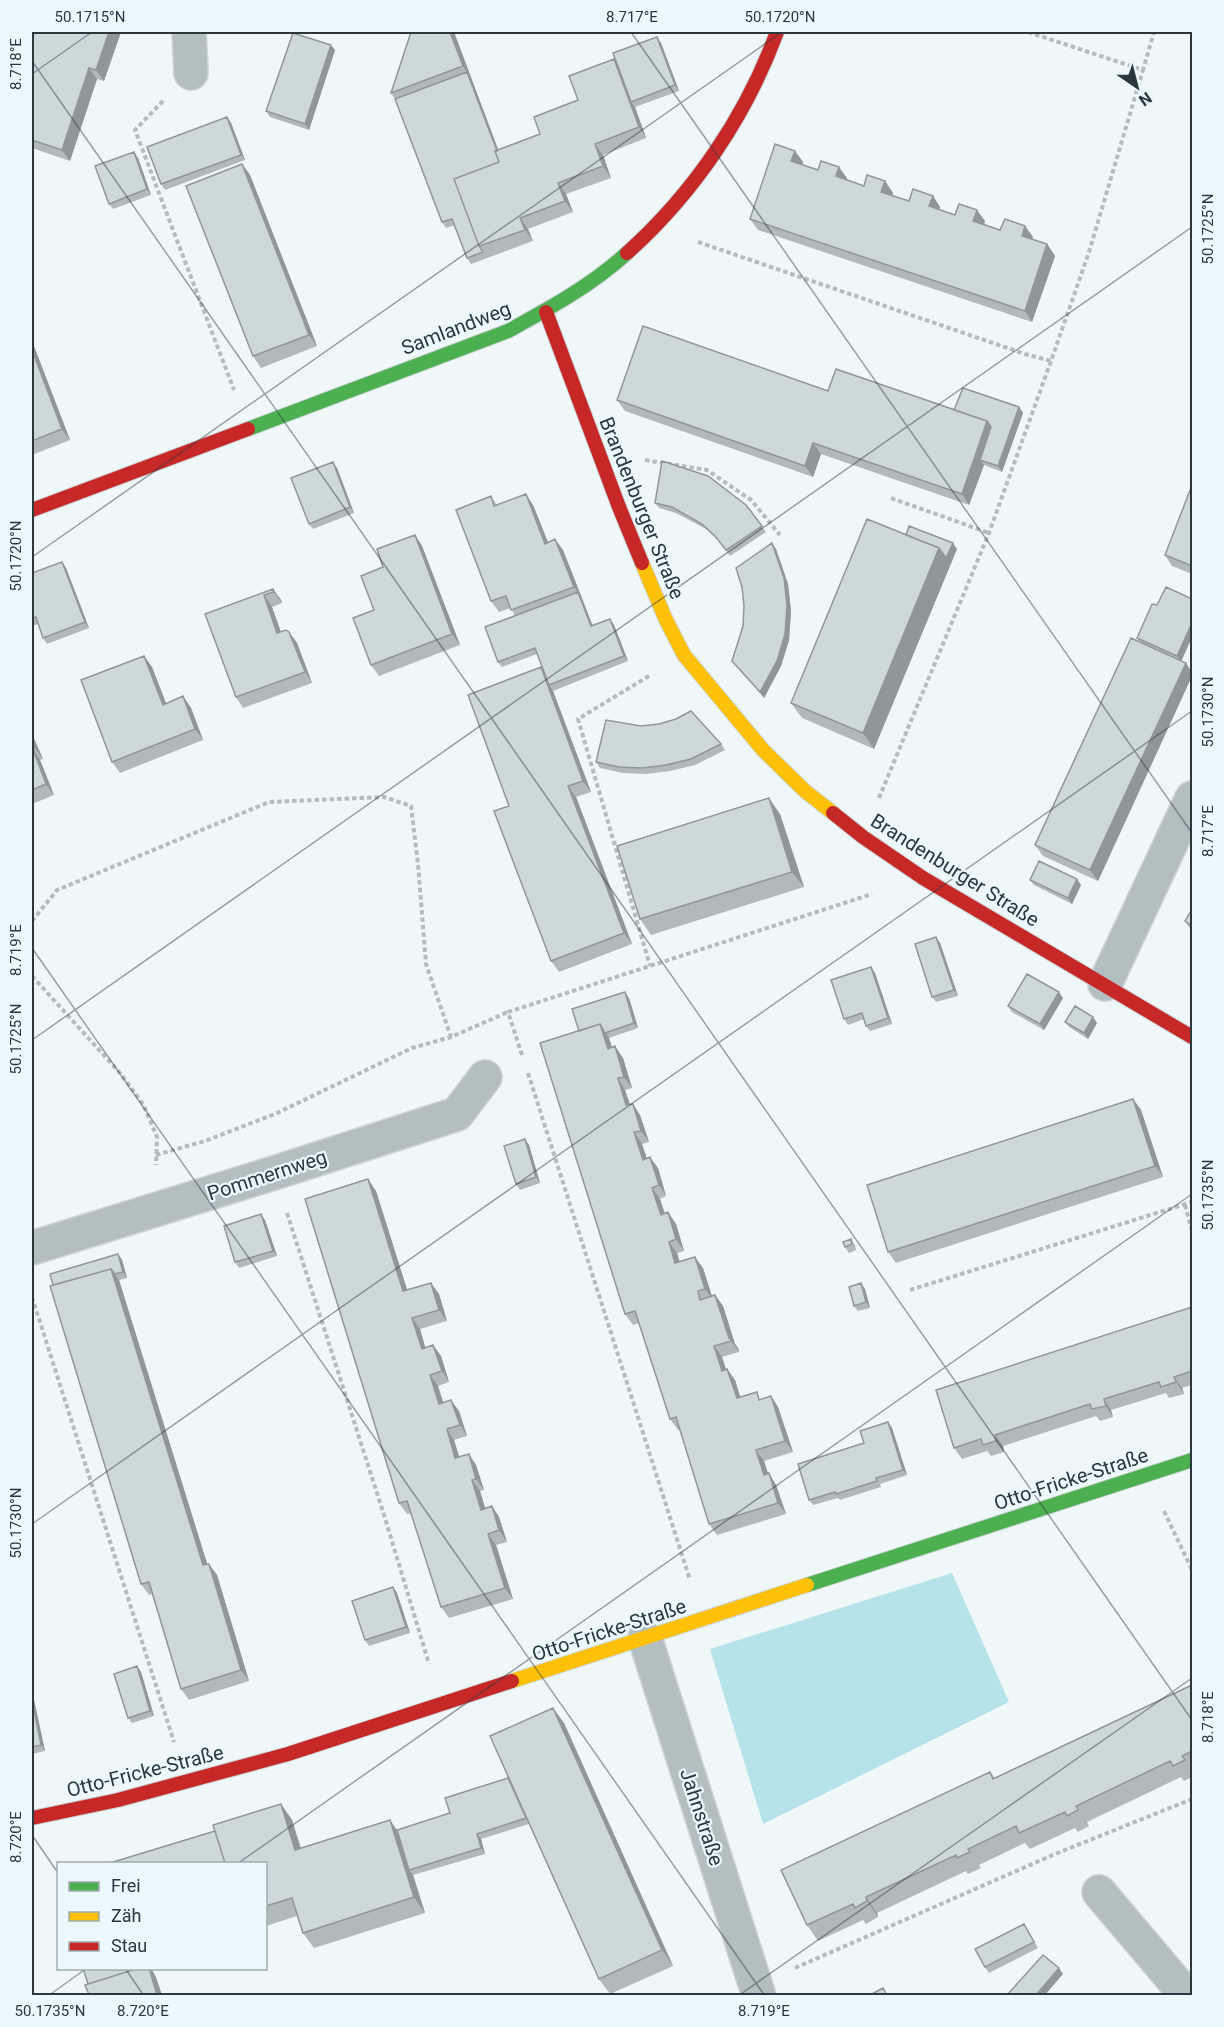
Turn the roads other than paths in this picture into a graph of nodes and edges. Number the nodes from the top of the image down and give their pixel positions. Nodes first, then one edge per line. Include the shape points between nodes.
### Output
1 (189, 32) edge
2 (777, 32) edge
3 (191, 73) dead end
4 (546, 312) junction
5 (32, 510) edge
6 (1192, 798) edge
7 (1105, 984) junction
8 (1192, 1037) edge
9 (485, 1077) road end
10 (32, 1248) edge
11 (1192, 1460) edge
12 (645, 1638) junction
13 (32, 1818) edge
14 (1099, 1892) dead end
15 (757, 1990) edge
16 (1187, 1995) edge

1 - 3 street
2 - 4 street, Samlandweg via 723,142 698,178 656,228 606,272
4 - 5 street, Samlandweg via 508,331
4 - 7 street, Brandenburger Straße via 644,569 684,655 707,686 805,791 863,837 923,878
6 - 7 street
7 - 8 street, Brandenburger Straße
9 - 10 street, Pommernweg via 457,1114
11 - 12 street, Otto-Fricke-Straße
12 - 13 street, Otto-Fricke-Straße via 288,1754 118,1800
12 - 15 street, Jahnstraße
14 - 16 street

